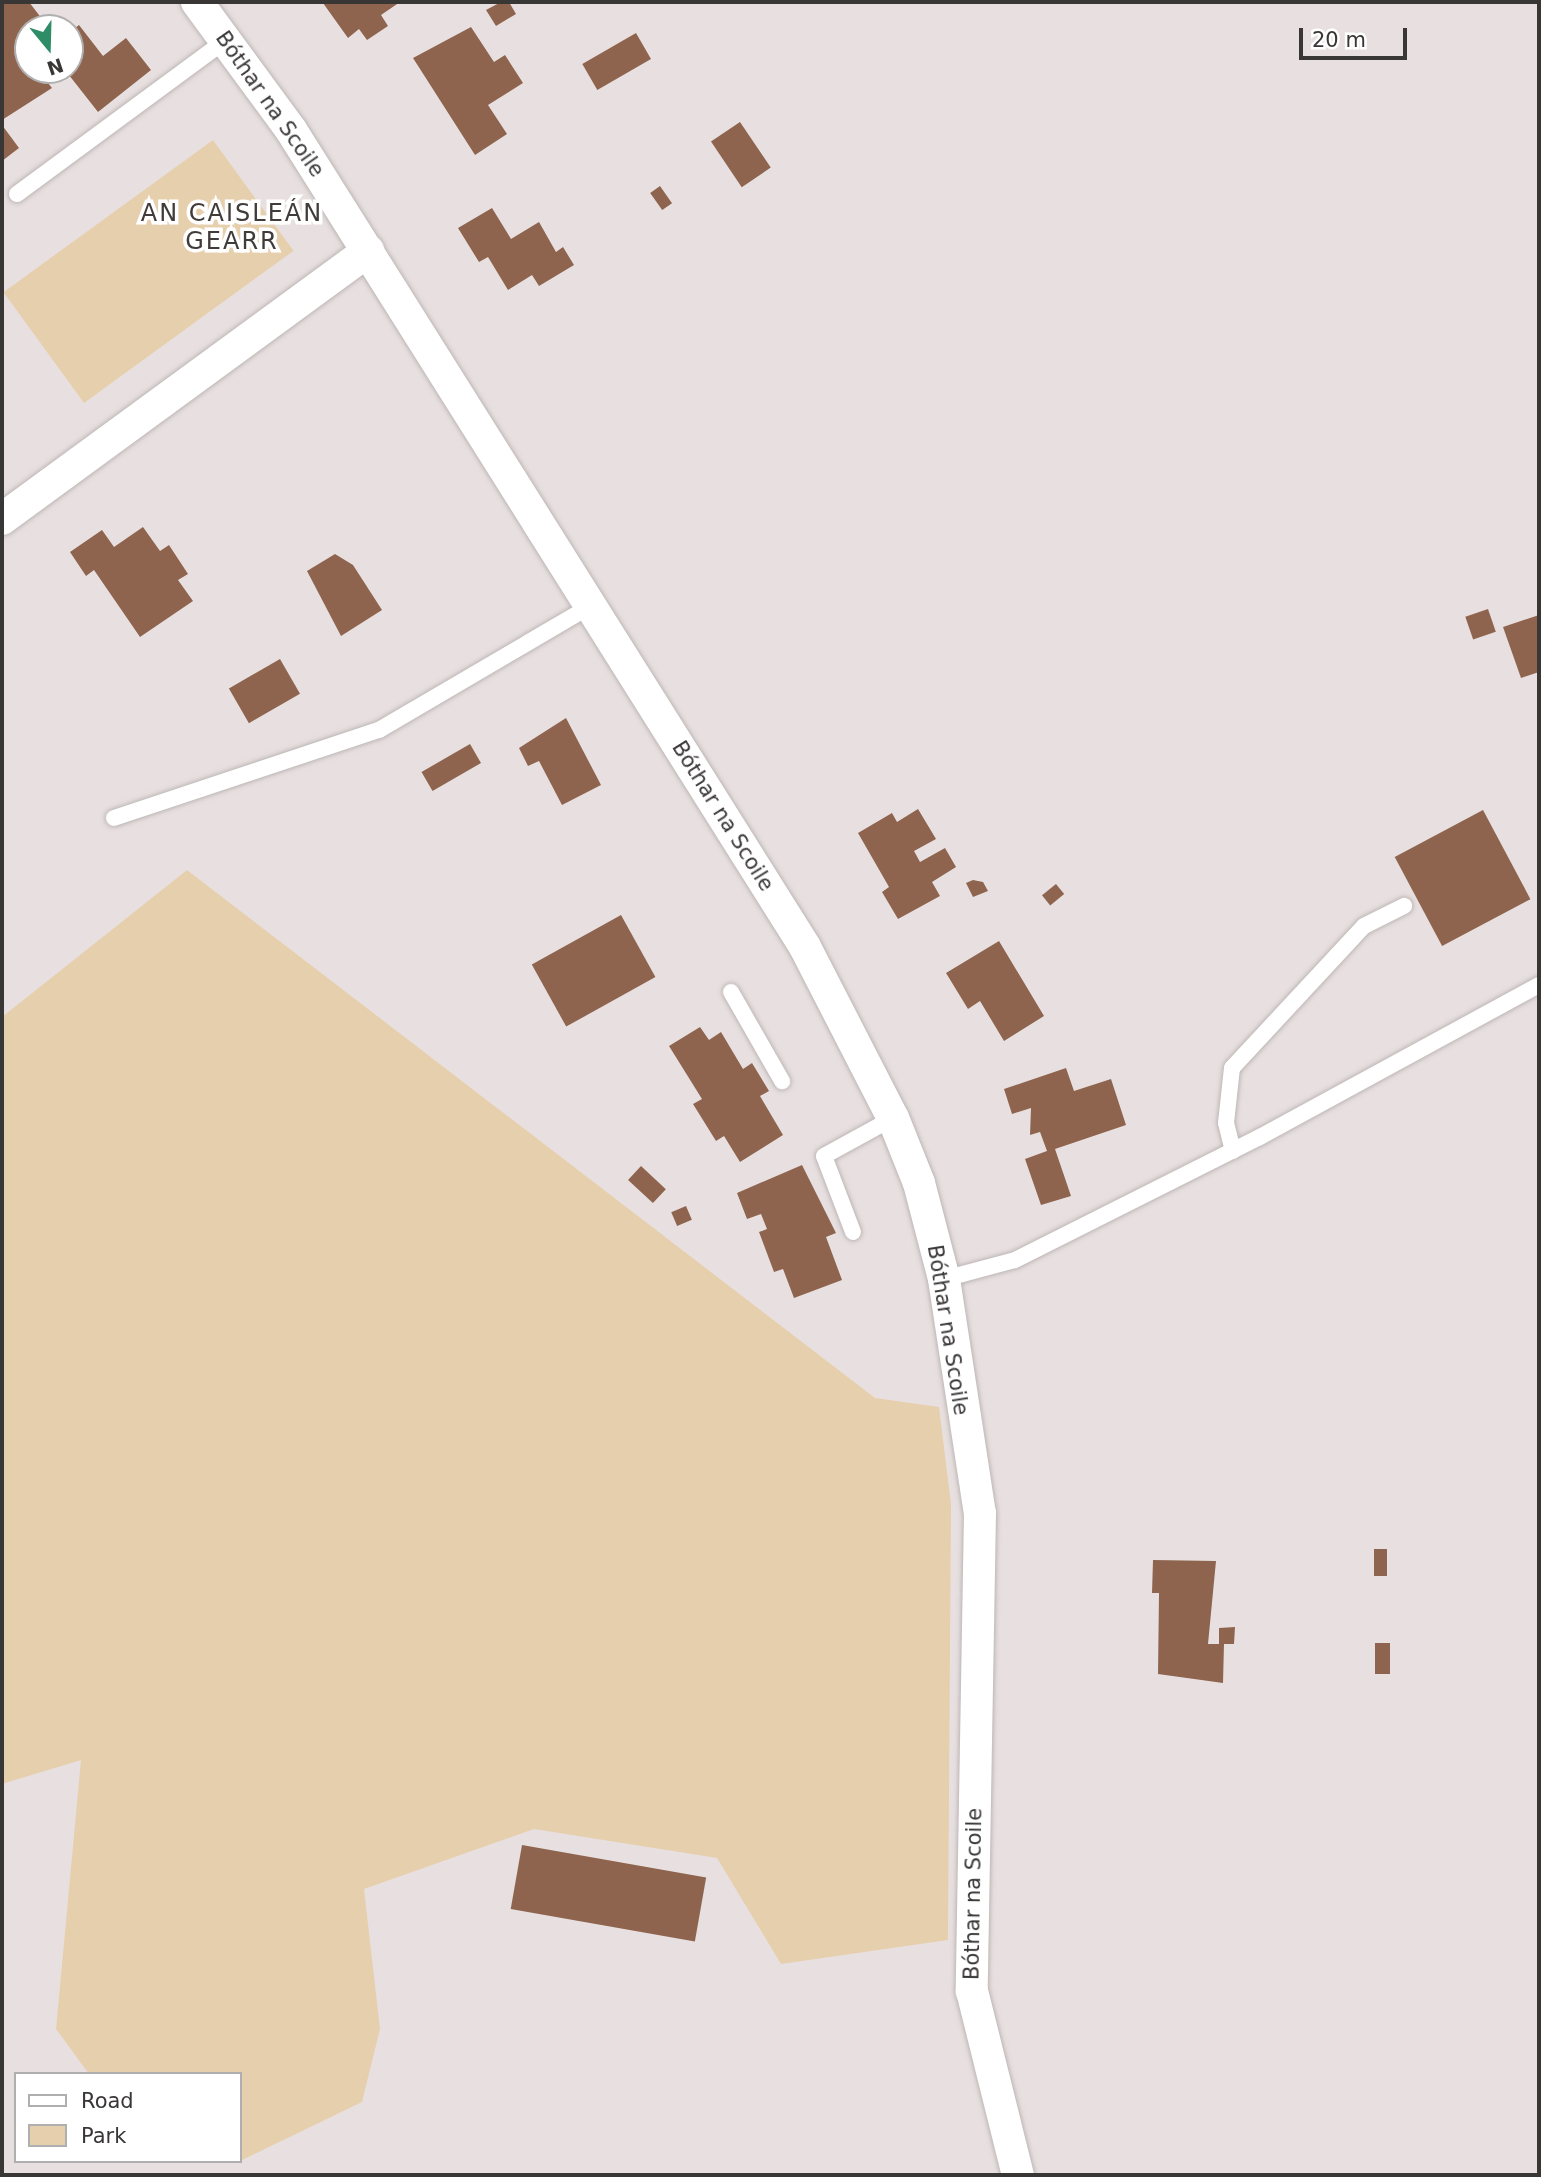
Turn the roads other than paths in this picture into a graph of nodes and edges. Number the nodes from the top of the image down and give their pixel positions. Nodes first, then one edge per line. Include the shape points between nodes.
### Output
1 (197, 2) edge
2 (226, 40) junction
3 (17, 194) dead end
4 (368, 251) junction
5 (2, 519) edge
6 (589, 607) junction
7 (114, 818) dead end
8 (1404, 905) dead end
9 (1539, 985) edge
10 (731, 992) dead end
11 (782, 1081) dead end
12 (893, 1118) junction
13 (1233, 1152) junction
14 (853, 1232) dead end
15 (944, 1279) junction
16 (1018, 2175) edge

1 - 2 street, Bóthar na Scoile
2 - 3 lane
2 - 4 street, Bóthar na Scoile
4 - 5 street
4 - 6 street, Bóthar na Scoile
6 - 7 lane via 379,730
6 - 12 street, Bóthar na Scoile via 812,958
8 - 13 lane via 1364,926 1232,1068 1226,1123
9 - 13 lane
10 - 11 lane
12 - 14 lane via 824,1156
12 - 15 street, Bóthar na Scoile via 919,1183
13 - 15 lane via 1015,1260
15 - 16 street, Bóthar na Scoile via 980,1513 972,1991

